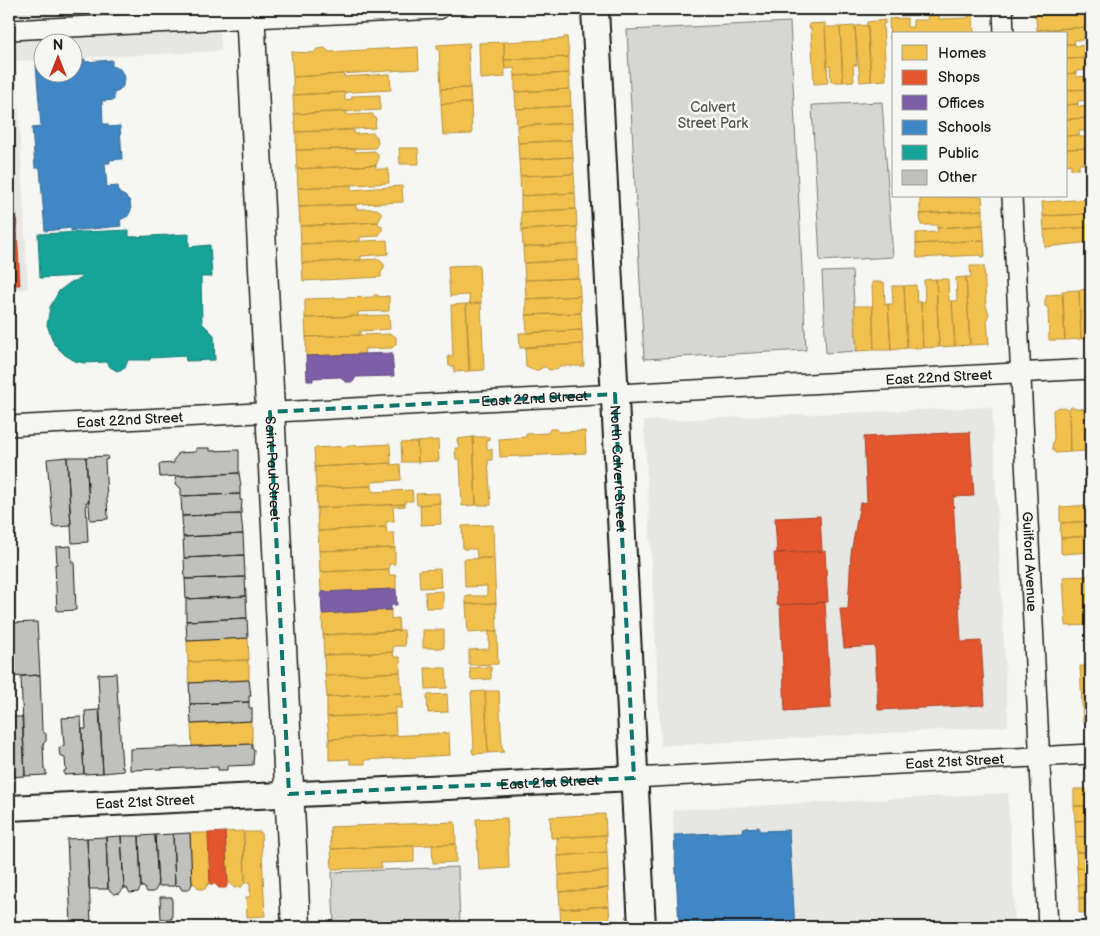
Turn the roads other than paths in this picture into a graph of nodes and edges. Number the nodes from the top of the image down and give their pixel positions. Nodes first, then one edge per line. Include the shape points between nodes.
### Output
1 (439, 9) edge
2 (595, 9) edge
3 (1003, 9) edge
4 (250, 13) edge
5 (9, 30) edge
6 (1004, 32) edge
7 (1012, 198) edge
8 (1091, 369) edge
9 (1020, 373) junction
10 (615, 394) junction
11 (270, 412) junction
12 (9, 426) edge
13 (1091, 754) edge
14 (1039, 757) junction
15 (634, 778) junction
16 (289, 794) junction
17 (9, 808) edge
18 (296, 927) edge
19 (642, 927) edge
20 (1048, 927) edge

1 - 4 street
2 - 10 main road, North Calvert Street
3 - 6 street
4 - 5 street
4 - 11 main road, Saint Paul Street
7 - 9 street, Guilford Avenue
8 - 9 street, East 22nd Street
9 - 10 street, East 22nd Street
9 - 14 street, Guilford Avenue
10 - 11 street, East 22nd Street
10 - 15 main road, North Calvert Street
11 - 12 street, East 22nd Street
11 - 16 main road, Saint Paul Street
13 - 14 street, East 21st Street
14 - 15 street, East 21st Street
14 - 20 street, Guilford Avenue
15 - 16 street, East 21st Street
15 - 19 main road, North Calvert Street
16 - 17 street, East 21st Street
16 - 18 main road, Saint Paul Street

